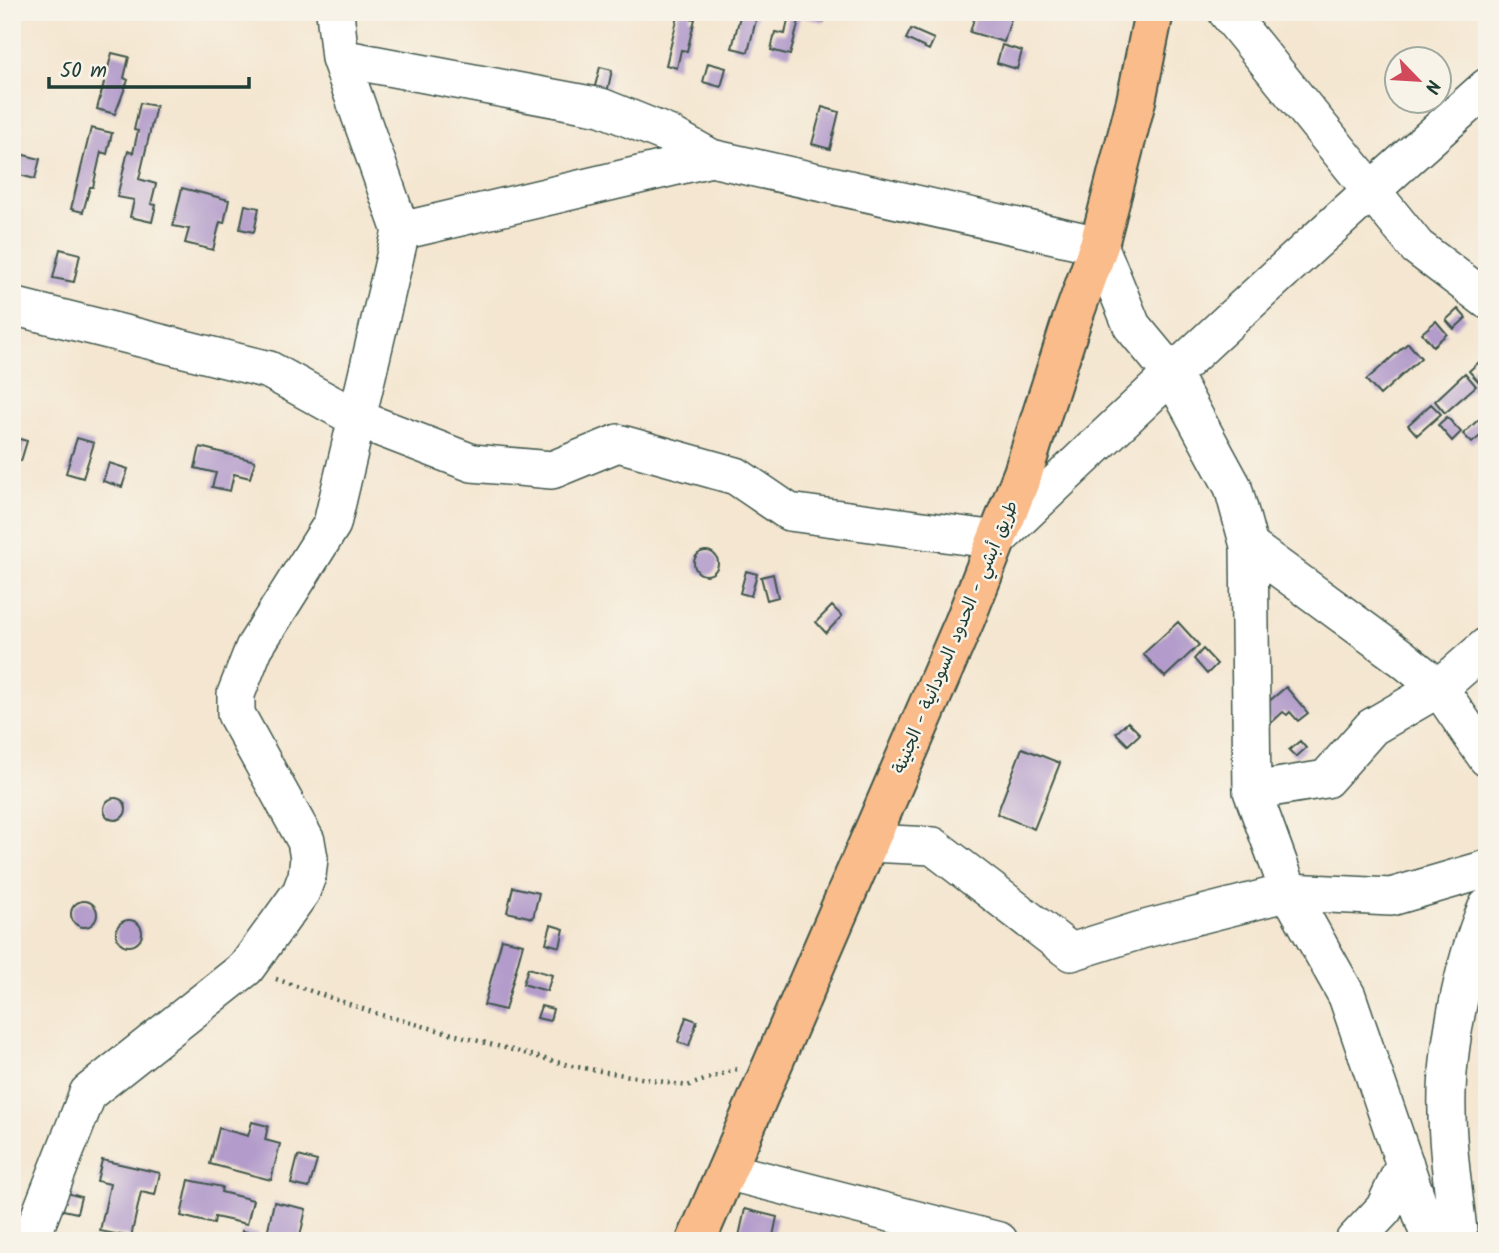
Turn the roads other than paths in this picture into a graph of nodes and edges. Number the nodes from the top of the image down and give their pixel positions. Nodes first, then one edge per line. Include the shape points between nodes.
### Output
1 (335, 12) edge
2 (1154, 12) edge
3 (1227, 12) edge
4 (340, 58) junction
5 (1487, 87) edge
6 (711, 158) junction
7 (1371, 190) junction
8 (401, 231) junction
9 (1098, 245) junction
10 (1487, 300) edge
11 (12, 306) edge
12 (1171, 373) junction
13 (358, 419) junction
14 (997, 540) junction
15 (1249, 546) junction
16 (1487, 646) edge
17 (1439, 688) junction
18 (1487, 758) edge
19 (1252, 792) junction
20 (868, 843) junction
21 (1487, 869) edge
22 (1289, 892) junction
23 (1487, 907) edge
24 (1405, 1164) junction
25 (726, 1171) junction
26 (30, 1241) edge
27 (696, 1241) edge
28 (999, 1241) edge
29 (1354, 1241) edge
30 (1431, 1241) edge
31 (1459, 1241) edge

1 - 4 street
2 - 9 highway, طريق أبشي - الحدود السودانية - الجنينة
3 - 7 street
4 - 6 street via 601,107 668,134
4 - 8 street
5 - 7 street
6 - 8 street
6 - 9 street
7 - 10 street via 1417,247
7 - 12 street
8 - 13 street
9 - 12 street via 1132,326
9 - 14 highway, طريق أبشي - الحدود السودانية - الجنينة
11 - 13 street via 269,370
12 - 14 street
12 - 15 street via 1233,487
13 - 14 street via 472,463 552,470 618,443 736,476 789,512
13 - 26 street via 332,524 254,648 236,694 236,714 306,841 309,858 301,892 246,968 88,1093
14 - 20 highway, طريق أبشي - الحدود السودانية - الجنينة
15 - 17 street
15 - 19 street
16 - 17 street
17 - 18 street
17 - 19 street via 1373,727 1326,779
19 - 22 street
20 - 22 street via 933,846 1071,952
20 - 25 highway, طريق أبشي - الحدود السودانية - الجنينة
21 - 22 street via 1391,897
22 - 24 street via 1347,996
23 - 31 street via 1474,937 1453,1035 1446,1111
24 - 29 street via 1384,1209
24 - 30 street
25 - 27 highway, طريق أبشي - الحدود السودانية - الجنينة
25 - 28 street

